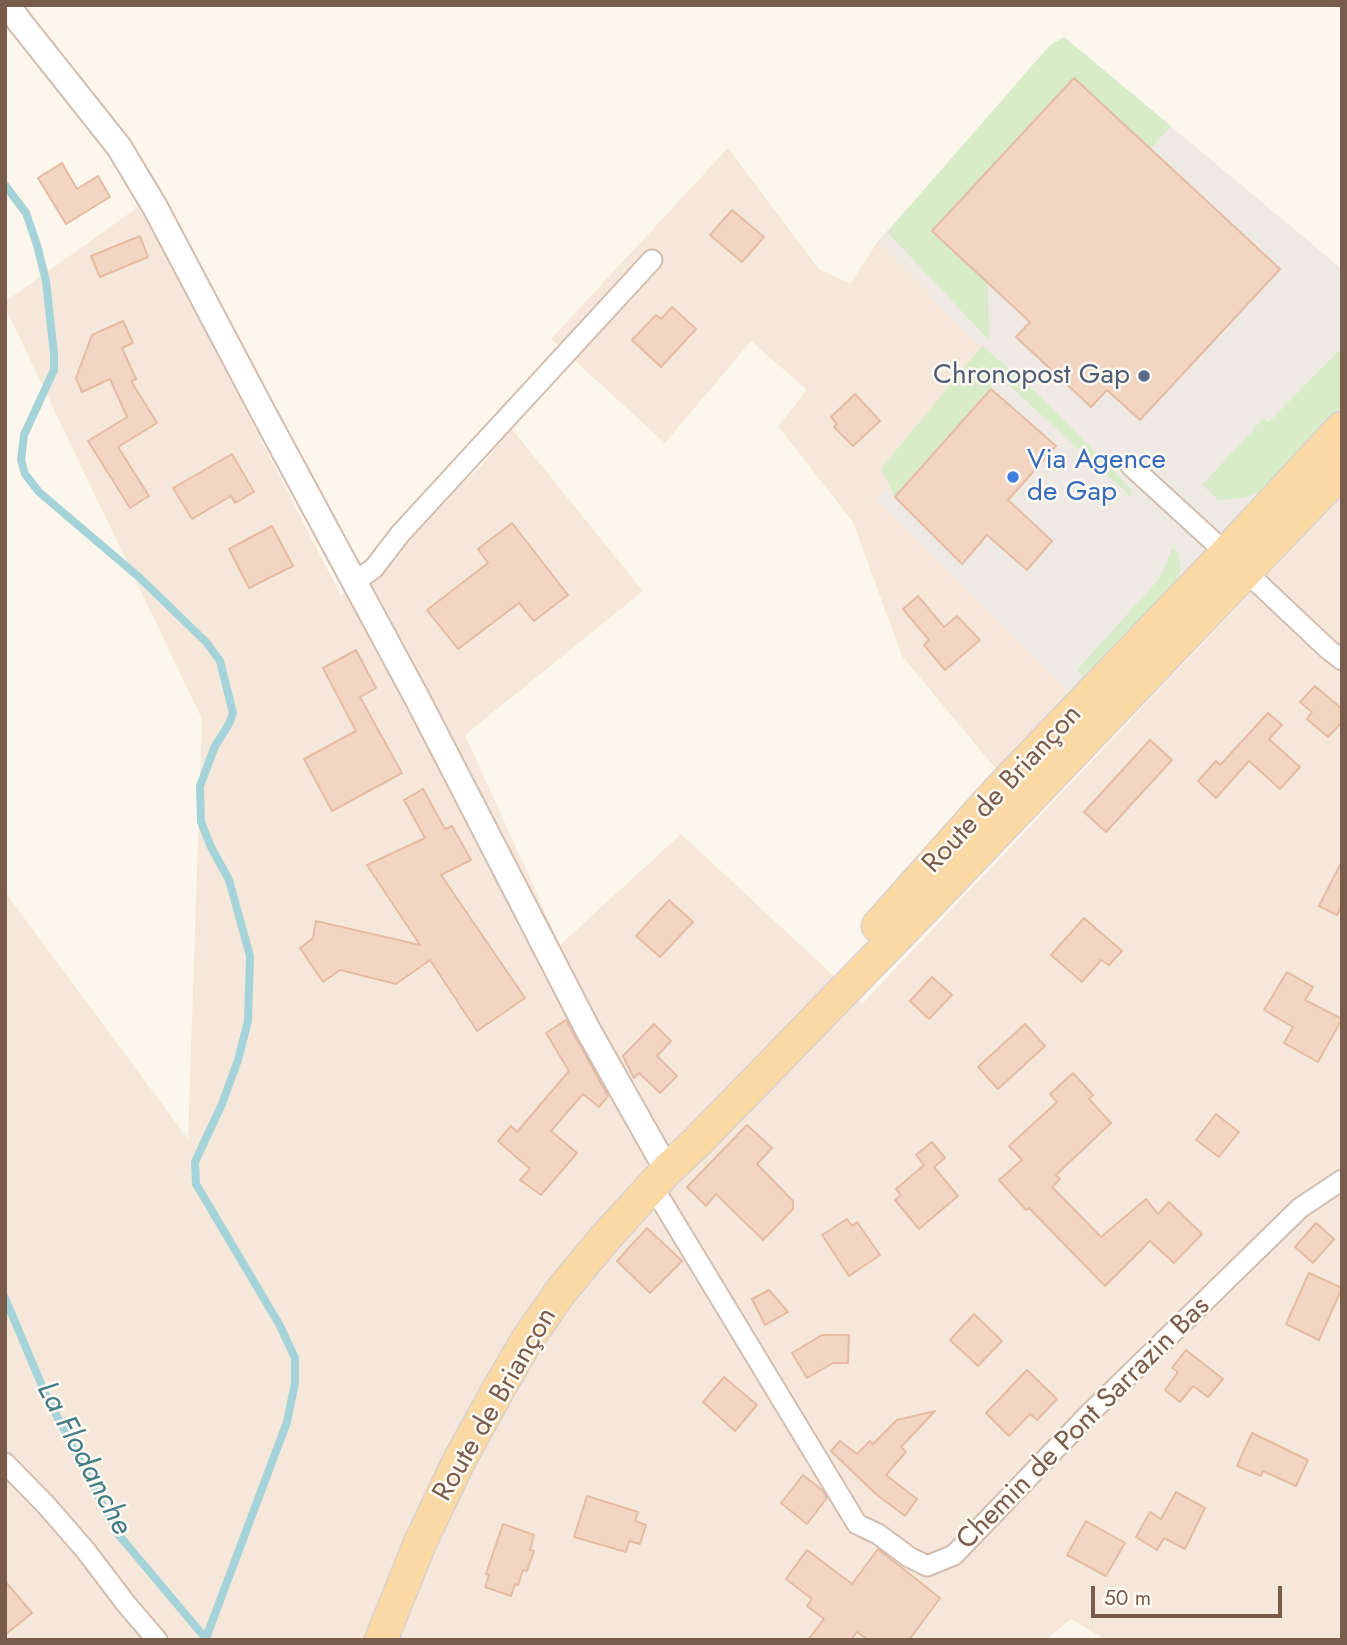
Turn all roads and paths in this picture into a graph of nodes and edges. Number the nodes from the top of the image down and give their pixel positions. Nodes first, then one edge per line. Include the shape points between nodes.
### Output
1 (8, 5) edge
2 (652, 260) dead end
3 (1338, 432) edge
4 (1131, 466) dead end
5 (1342, 471) edge
6 (1235, 562) junction
7 (356, 581) junction
8 (1342, 660) edge
9 (664, 1172) junction
10 (1342, 1180) edge
11 (5, 1462) edge
12 (157, 1640) edge
13 (382, 1640) edge

1 - 7 street via 119,147
2 - 7 street via 374,568
3 - 6 main road, Route de Briançon
4 - 6 street
5 - 6 main road, Route de Briançon
6 - 8 street
6 - 9 main road, Route de Briançon via 1063,764
6 - 9 main road, Route de Briançon via 1000,789
7 - 9 street
9 - 10 street, Chemin de Pont Sarrazin Bas via 857,1524 927,1566 954,1555 1088,1415 1290,1217
9 - 13 main road, Route de Briançon via 562,1290 521,1350 458,1463
11 - 12 street via 86,1551

